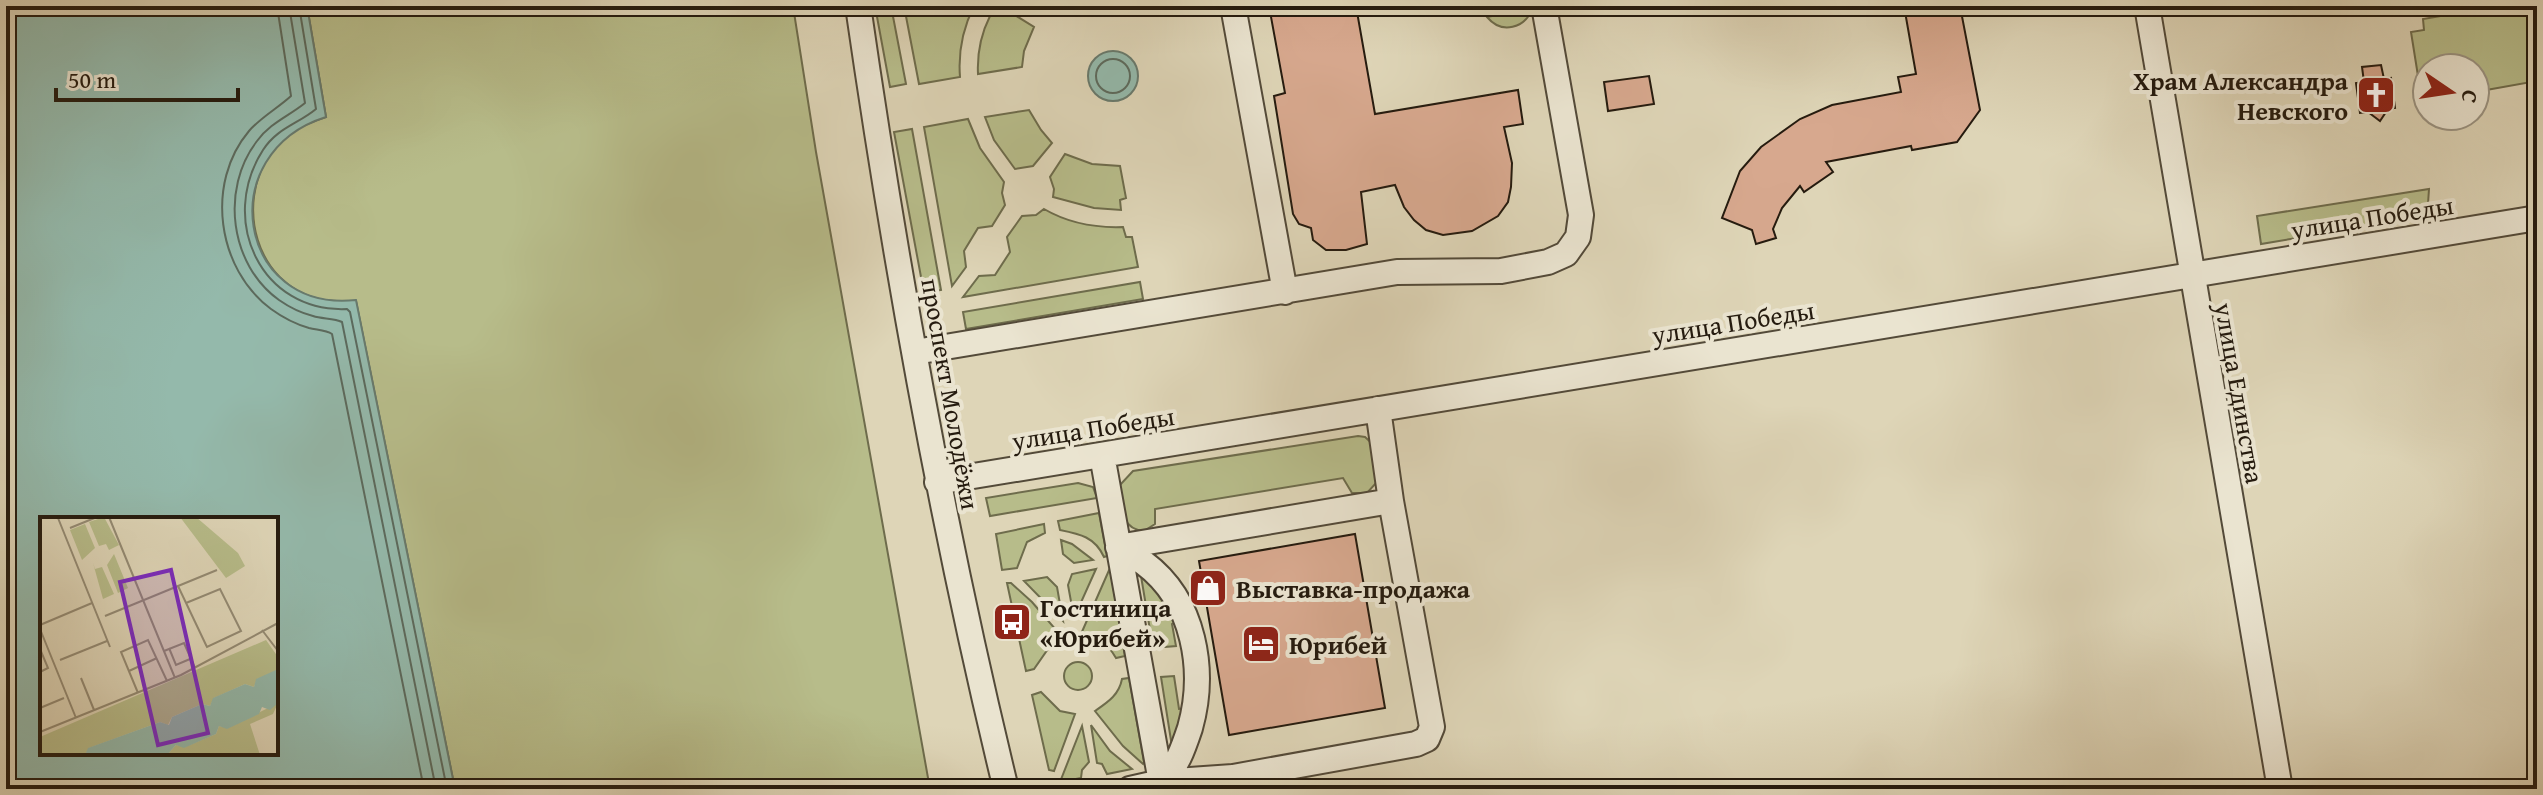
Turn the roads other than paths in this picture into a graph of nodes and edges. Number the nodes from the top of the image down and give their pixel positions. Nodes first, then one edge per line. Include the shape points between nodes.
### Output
1 (858, 6) edge
2 (1233, 6) edge
3 (1544, 6) edge
4 (2147, 6) edge
5 (2537, 218) edge
6 (2191, 275) junction
7 (1285, 292) junction
8 (915, 352) junction
9 (1378, 409) junction
10 (1102, 455) junction
11 (937, 482) junction
12 (1391, 501) junction
13 (1118, 547) junction
14 (1161, 782) junction
15 (1006, 789) edge
16 (1130, 789) edge
17 (2280, 789) edge

1 - 8 street, проспект Молодёжи
2 - 7 street
3 - 7 street via 1581,215 1578,237 1566,254 1501,271 1397,272
4 - 6 street, улица Единства
5 - 6 street, улица Победы
6 - 9 street, улица Победы
6 - 17 street, улица Единства
7 - 8 street
8 - 11 street, проспект Молодёжи
9 - 10 street, улица Победы
9 - 12 street
10 - 11 street, улица Победы
10 - 13 street
11 - 15 street, проспект Молодёжи
12 - 13 street
12 - 14 street via 1432,727 1427,739 1233,777
13 - 14 street
13 - 14 street via 1159,576 1191,631 1198,687 1195,709 1181,755
14 - 16 street

